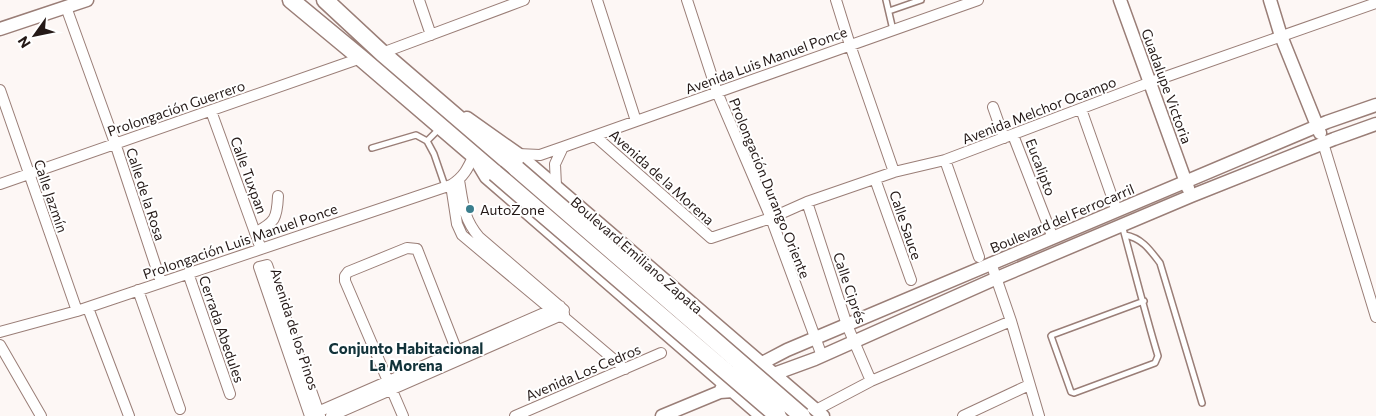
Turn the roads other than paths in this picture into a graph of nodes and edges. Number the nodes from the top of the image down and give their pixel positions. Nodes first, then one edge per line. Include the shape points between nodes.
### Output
1 (87, 0) edge
2 (291, 0) edge
3 (325, 0) edge
4 (419, 0) edge
5 (524, 0) edge
6 (597, 0) edge
7 (688, 0) edge
8 (836, 0) edge
9 (886, 0) edge
10 (921, 0) edge
11 (978, 0) edge
12 (1120, 0) edge
13 (1270, 0) edge
14 (1376, 4) edge
15 (66, 7) junction
16 (889, 11) junction
17 (0, 29) edge
18 (893, 30) junction
19 (431, 35) junction
20 (1281, 36) junction
21 (850, 45) junction
22 (382, 53) junction
23 (361, 58) junction
24 (1151, 82) junction
25 (0, 90) edge
26 (717, 92) junction
27 (1376, 105) edge
28 (993, 107) dead end
29 (1082, 109) junction
30 (210, 111) junction
31 (636, 121) junction
32 (1376, 124) edge
33 (1317, 126) junction
34 (441, 127) junction
35 (595, 136) junction
36 (1008, 136) junction
37 (427, 141) junction
38 (115, 143) junction
39 (1323, 143) junction
40 (563, 147) junction
41 (372, 148) dead end
42 (474, 155) junction
43 (945, 160) junction
44 (517, 162) junction
45 (894, 172) junction
46 (29, 174) junction
47 (875, 179) junction
48 (1186, 182) junction
49 (0, 184) edge
50 (452, 184) junction
51 (556, 186) junction
52 (278, 196) dead end
53 (1191, 196) junction
54 (807, 202) junction
55 (1117, 211) junction
56 (771, 218) junction
57 (1124, 230) junction
58 (255, 233) junction
59 (711, 238) joint
60 (1053, 238) junction
61 (261, 249) junction
62 (1058, 252) junction
63 (979, 257) dead end
64 (991, 263) junction
65 (188, 273) junction
66 (997, 278) junction
67 (910, 280) dead end
68 (161, 282) junction
69 (138, 290) junction
70 (1144, 301) junction
71 (88, 308) junction
72 (77, 311) junction
73 (561, 312) junction
74 (1376, 317) edge
75 (1011, 321) junction
76 (847, 326) junction
77 (0, 332) edge
78 (815, 339) junction
79 (854, 342) junction
80 (0, 345) edge
81 (662, 353) dead end
82 (458, 355) junction
83 (822, 356) junction
84 (762, 363) junction
85 (625, 369) junction
86 (774, 374) junction
87 (871, 382) junction
88 (390, 385) junction
89 (1029, 385) junction
90 (725, 389) junction
91 (230, 394) dead end
92 (1202, 403) dead end
93 (180, 409) dead end
94 (814, 414) edge
95 (314, 415) edge
96 (42, 416) edge
97 (129, 416) edge
98 (331, 416) edge
99 (403, 416) edge
100 (515, 416) edge
101 (662, 416) edge
102 (761, 416) edge
103 (778, 416) edge
104 (963, 416) edge
105 (1039, 416) edge

1 - 15 street
2 - 23 main road
3 - 22 main road, Boulevard Emiliano Zapata
4 - 19 street
5 - 19 street
6 - 31 street
7 - 26 street, Prolongación Durango Oriente
8 - 21 street
9 - 16 lane
10 - 16 lane
11 - 18 street, Avenida Luis Manuel Ponce
12 - 24 street, Guadalupe Victoria
13 - 20 street
14 - 20 street, Avenida Melchor Ocampo
15 - 17 street
15 - 38 street, Calle de la Rosa
16 - 18 lane
18 - 21 street, Avenida Luis Manuel Ponce
19 - 22 street
20 - 24 street, Avenida Melchor Ocampo
20 - 33 street
21 - 26 street, Avenida Luis Manuel Ponce
21 - 45 street
22 - 44 main road, Boulevard Emiliano Zapata via 442,105
23 - 30 street, Prolongación Guerrero
23 - 34 main road
24 - 29 street, Avenida Melchor Ocampo
24 - 48 street, Guadalupe Victoria
25 - 46 street, Calle Jazmín
26 - 31 street, Avenida Luis Manuel Ponce
26 - 56 street, Prolongación Durango Oriente
27 - 33 street, Boulevard del Ferrocarril
28 - 36 street, Eucalipto
29 - 36 street, Avenida Melchor Ocampo
29 - 55 street
30 - 38 street, Prolongación Guerrero
30 - 58 street, Calle Tuxpan
31 - 35 street, Avenida Luis Manuel Ponce
32 - 39 street
33 - 39 street
33 - 48 street, Boulevard del Ferrocarril
34 - 37 lane
34 - 42 main road
35 - 40 street, Avenida Luis Manuel Ponce
35 - 59 street, Avenida de la Morena
36 - 43 street, Avenida Melchor Ocampo
36 - 60 street, Eucalipto
37 - 41 lane via 416,135
37 - 50 lane
38 - 46 street, Prolongación Guerrero
38 - 68 street, Calle de la Rosa
39 - 53 street
39 - 74 street
40 - 44 street, Avenida Luis Manuel Ponce
40 - 51 street via 555,164
42 - 50 street via 465,173
42 - 90 street via 486,177
42 - 103 main road, bridge
43 - 45 street, Avenida Melchor Ocampo
43 - 63 street
44 - 51 street, Boulevard Emiliano Zapata
44 - 94 main road, Boulevard Emiliano Zapata, bridge
45 - 47 street, Avenida Melchor Ocampo
46 - 49 street, Prolongación Guerrero
46 - 72 street, Calle Jazmín
47 - 54 street, Avenida Melchor Ocampo
47 - 67 street, Calle Sauce
48 - 53 street, Guadalupe Victoria
48 - 55 street, Boulevard del Ferrocarril
50 - 61 street, Prolongación Luis Manuel Ponce
50 - 73 street via 462,235
51 - 84 street, Boulevard Emiliano Zapata
52 - 58 street via 277,213 269,226
53 - 57 street
54 - 56 street, Avenida Melchor Ocampo
54 - 76 street, Calle Ciprés
55 - 57 street
55 - 60 street, Boulevard del Ferrocarril
56 - 59 street, Avenida Melchor Ocampo
56 - 78 street, Prolongación Durango Oriente
57 - 62 street
57 - 70 lane
57 - 92 lane via 1146,246 1160,263
58 - 61 street, Calle Tuxpan
60 - 62 street
60 - 64 street, Boulevard del Ferrocarril
61 - 65 street, Prolongación Luis Manuel Ponce
62 - 66 street
64 - 66 street
64 - 76 street, Boulevard del Ferrocarril
65 - 68 street, Prolongación Luis Manuel Ponce
65 - 91 street, Cerrada Abedules
66 - 75 street
66 - 79 street
68 - 69 street, Prolongación Luis Manuel Ponce
69 - 71 street, Prolongación Luis Manuel Ponce
69 - 93 street
70 - 70 lane via 1158,356 1155,363 1071,392 1052,334
71 - 72 street, Prolongación Luis Manuel Ponce
71 - 97 street
72 - 77 street, Prolongación Luis Manuel Ponce
73 - 82 street
73 - 85 street
75 - 87 street
75 - 89 street
76 - 78 street, Boulevard del Ferrocarril
76 - 79 street, Calle Ciprés
78 - 83 street, Prolongación Durango Oriente
78 - 84 street, Boulevard del Ferrocarril
79 - 83 street
79 - 87 street, Calle Ciprés
80 - 96 street
81 - 85 street, Avenida Los Cedros
82 - 88 street
82 - 88 street via 416,249 407,248 348,272 345,281
83 - 86 street
84 - 86 street, Boulevard Emiliano Zapata
84 - 90 street, Boulevard del Ferrocarril
85 - 100 street, Avenida Los Cedros
86 - 90 street
86 - 94 street, Boulevard Emiliano Zapata
87 - 94 street
88 - 95 street
88 - 98 street
88 - 99 street
89 - 104 street
89 - 105 street
90 - 101 street
90 - 102 street
95 - 95 street, Avenida de los Pinos via 267,265 259,267

